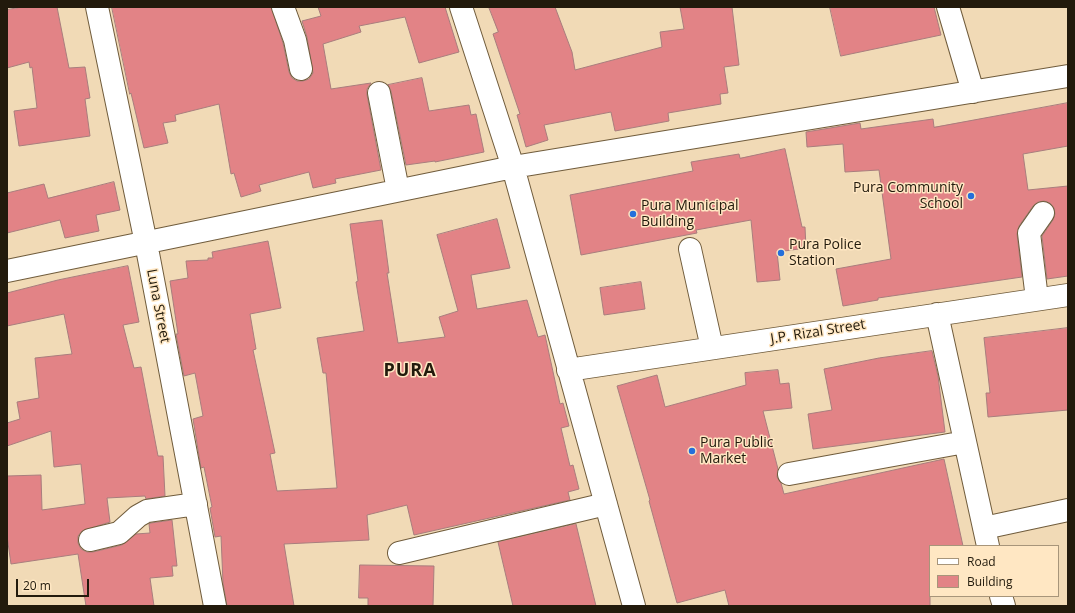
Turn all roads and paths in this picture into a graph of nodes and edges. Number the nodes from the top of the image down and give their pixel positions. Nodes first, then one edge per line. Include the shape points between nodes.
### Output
1 (97, 7) edge
2 (283, 7) edge
3 (461, 7) edge
4 (948, 7) edge
5 (301, 69) dead end
6 (1068, 76) edge
7 (973, 92) junction
8 (379, 93) dead end
9 (513, 167) junction
10 (398, 190) junction
11 (1043, 213) dead end
12 (146, 243) junction
13 (690, 249) dead end
14 (7, 271) edge
15 (1068, 295) edge
16 (1037, 299) junction
17 (937, 314) junction
18 (712, 348) junction
19 (568, 370) junction
20 (965, 442) junction
21 (789, 474) dead end
22 (196, 504) junction
23 (606, 504) junction
24 (1068, 510) edge
25 (986, 537) edge
26 (90, 540) dead end
27 (399, 553) dead end
28 (215, 606) edge
29 (634, 606) edge

1 - 12 street, Luna Street
2 - 5 street via 295,40
3 - 9 street
4 - 7 street
6 - 7 street
7 - 9 street
8 - 10 street
9 - 10 street
9 - 19 street
10 - 12 street
11 - 16 street via 1029,233
12 - 14 street
12 - 22 street, Luna Street
13 - 18 street
15 - 16 street, J.P. Rizal Street
16 - 17 street, J.P. Rizal Street
17 - 18 street, J.P. Rizal Street
17 - 20 street
18 - 19 street, J.P. Rizal Street
19 - 23 street
20 - 21 street
20 - 25 street
22 - 26 street via 147,511 119,533
22 - 28 street, Luna Street
23 - 27 street
23 - 29 street
24 - 25 street

